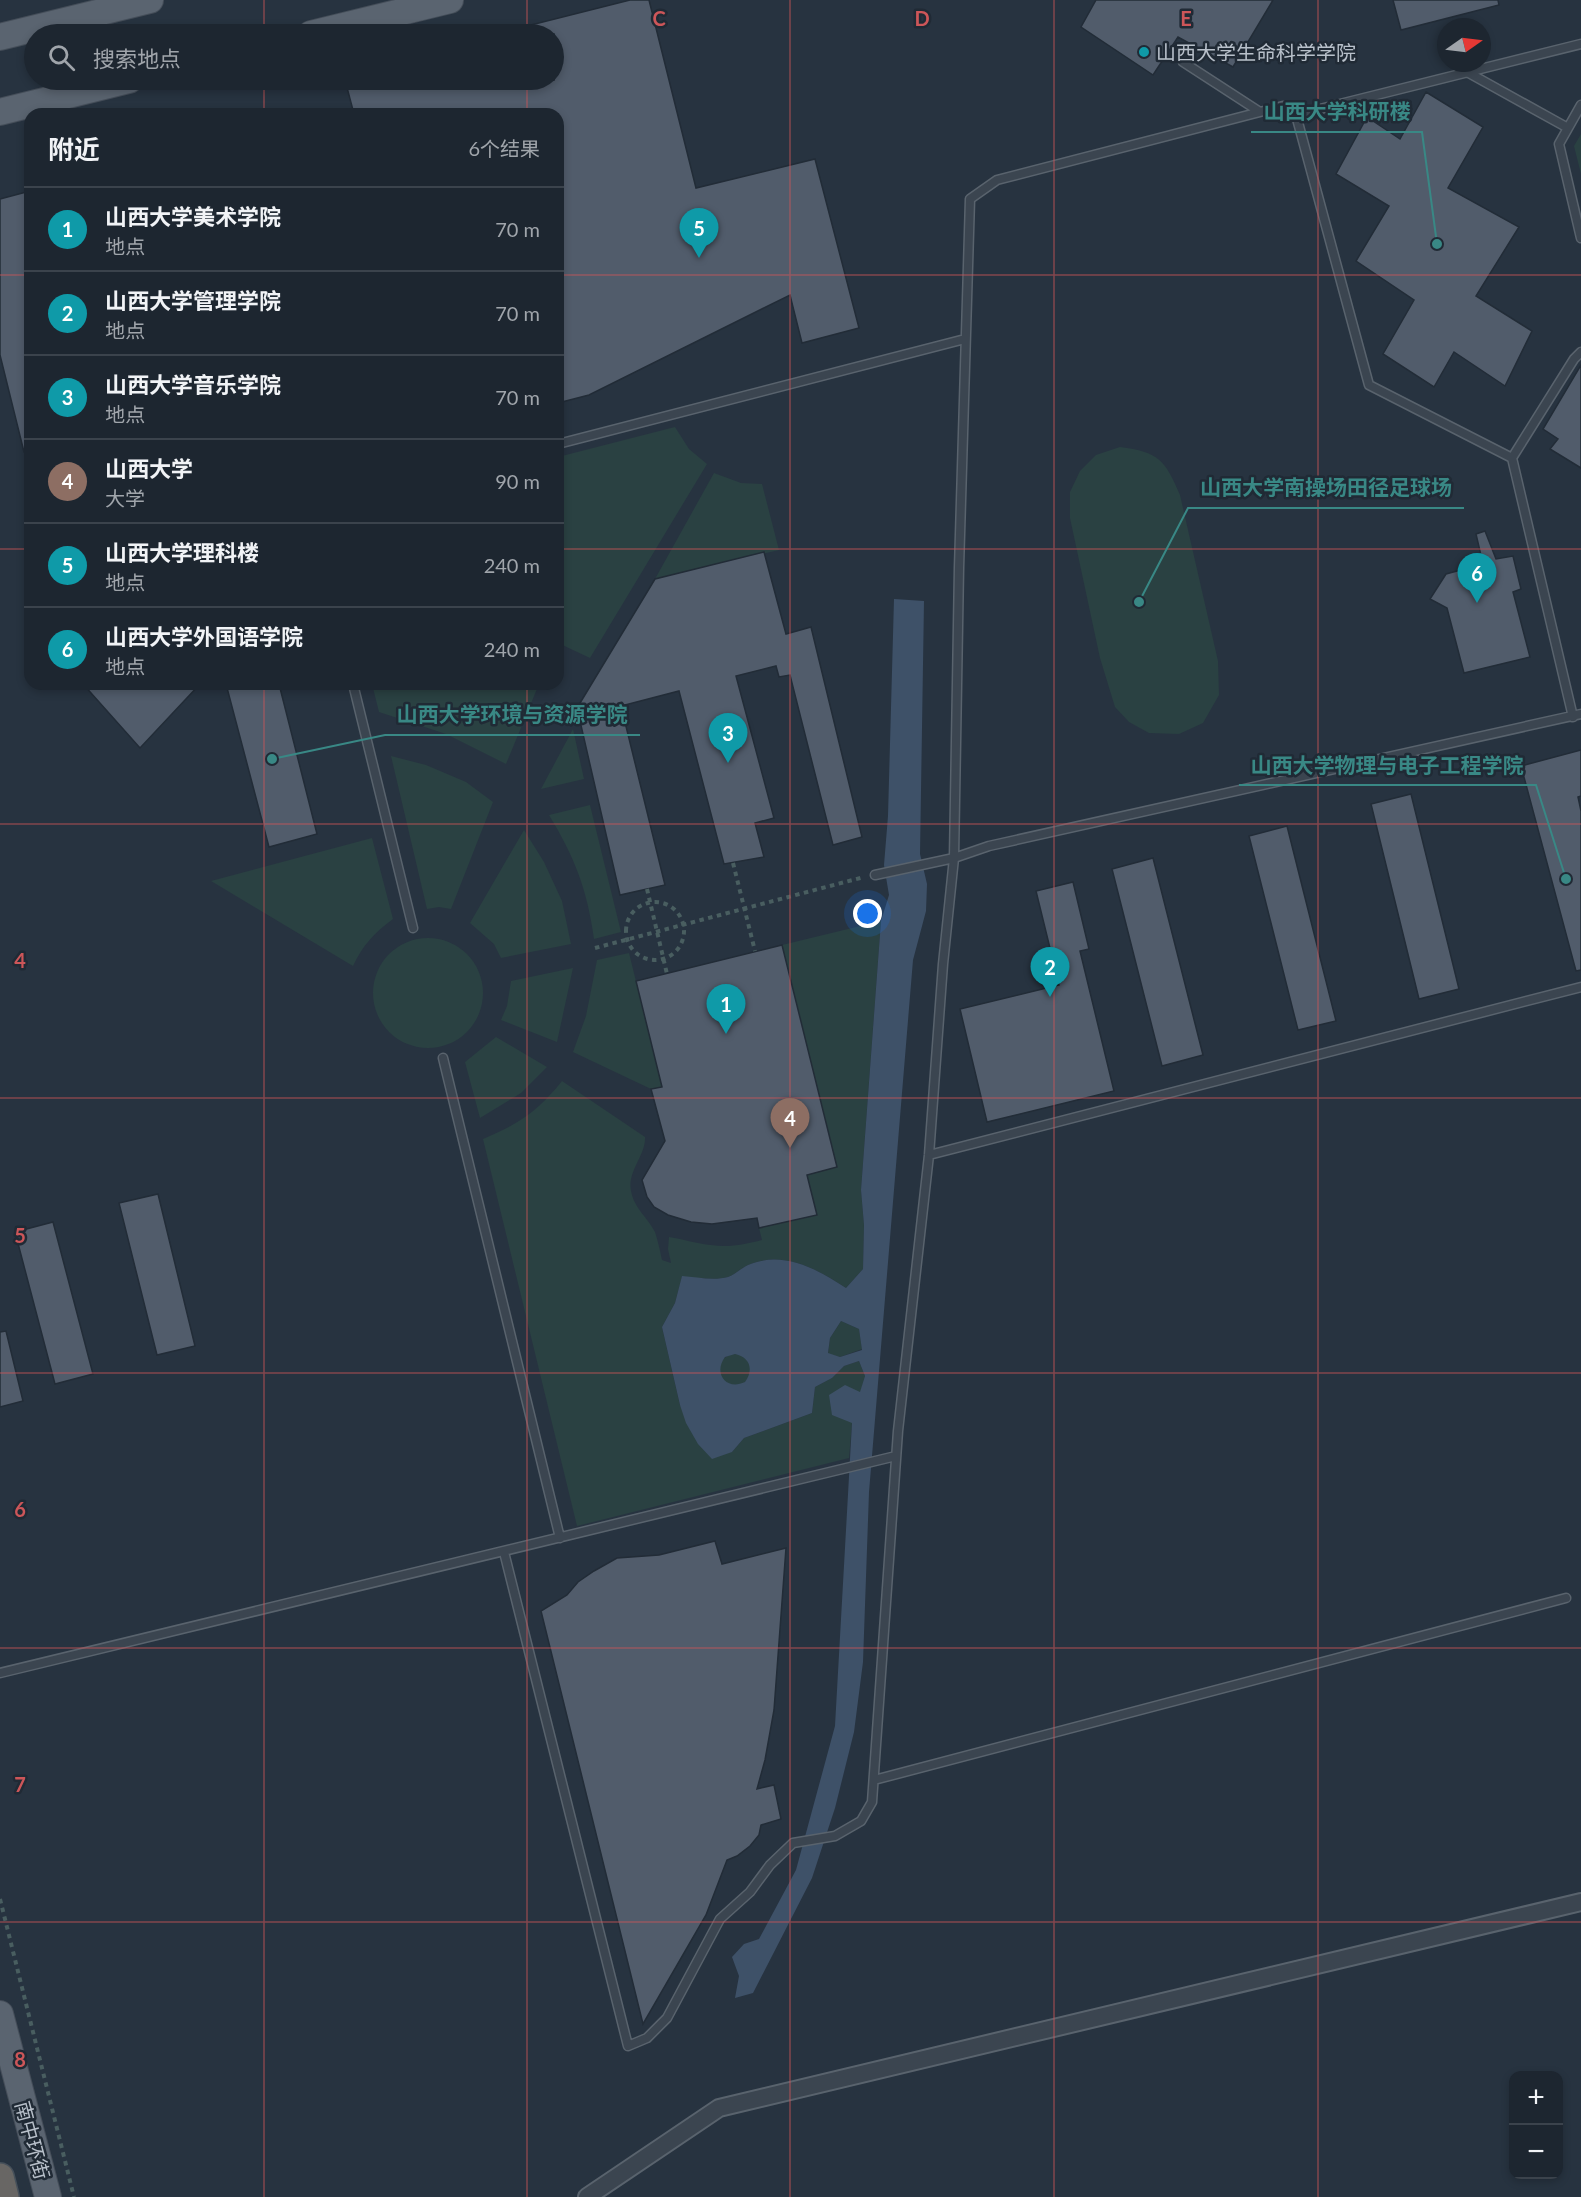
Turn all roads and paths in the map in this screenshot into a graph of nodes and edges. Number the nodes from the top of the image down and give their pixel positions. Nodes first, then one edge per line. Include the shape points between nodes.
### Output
1 (150, 0) edge
2 (450, 0) edge
3 (53, 24) edge
4 (352, 24) edge
5 (24, 31) edge
6 (0, 37) edge
7 (1581, 44) edge
8 (1183, 62) dead end
9 (1491, 66) edge
10 (1467, 72) joint
11 (89, 90) edge
12 (1581, 105) edge
13 (0, 112) edge
14 (1260, 112) junction
15 (1296, 115) junction
16 (1568, 128) junction
17 (1581, 238) edge
18 (965, 339) junction
19 (1581, 352) edge
20 (564, 442) edge
21 (1512, 458) junction
22 (354, 690) edge
23 (1577, 716) edge
24 (954, 858) junction
25 (733, 863) dead end
26 (875, 874) joint
27 (647, 889) dead end
28 (650, 903) junction
29 (412, 928) dead end
30 (595, 948) dead end
31 (755, 951) dead end
32 (664, 959) junction
33 (667, 974) dead end
34 (1581, 987) edge
35 (443, 1058) dead end
36 (929, 1155) junction
37 (896, 1456) junction
38 (560, 1538) junction
39 (504, 1552) junction
40 (1566, 1598) dead end
41 (0, 1673) edge
42 (874, 1780) junction
43 (0, 1899) edge
44 (1581, 1902) edge
45 (0, 2014) edge
46 (0, 2177) edge
47 (5, 2197) edge
48 (48, 2197) edge
49 (74, 2197) edge
50 (587, 2197) edge

1 - 3 main road
2 - 4 main road
5 - 6 main road
7 - 9 lane
8 - 14 lane
10 - 15 lane
10 - 16 lane
11 - 13 main road
12 - 16 lane
14 - 15 lane via 1283,106
14 - 18 lane via 997,180 970,199
15 - 21 lane via 1369,385
16 - 17 lane via 1559,144
18 - 20 lane
18 - 24 lane
19 - 21 lane
21 - 23 lane
22 - 29 lane
23 - 24 lane via 989,846
24 - 26 lane
24 - 36 lane
25 - 31 path, bridge
26 - 30 path
27 - 28 path, bridge
28 - 32 path, bridge
28 - 32 path, bridge via 672,907 684,923 684,939 678,950
28 - 32 path, bridge via 631,915 626,935 638,955 655,961
32 - 33 path, bridge
34 - 36 lane
35 - 38 lane
36 - 37 lane
37 - 38 lane
37 - 42 lane
38 - 39 lane
39 - 41 lane
39 - 42 lane via 628,2046 647,2038 667,2018 720,1919 793,1843 835,1836 861,1821 872,1802
40 - 42 lane
43 - 49 path
44 - 50 street via 718,2108
45 - 48 main road, 南中环街
46 - 47 highway

